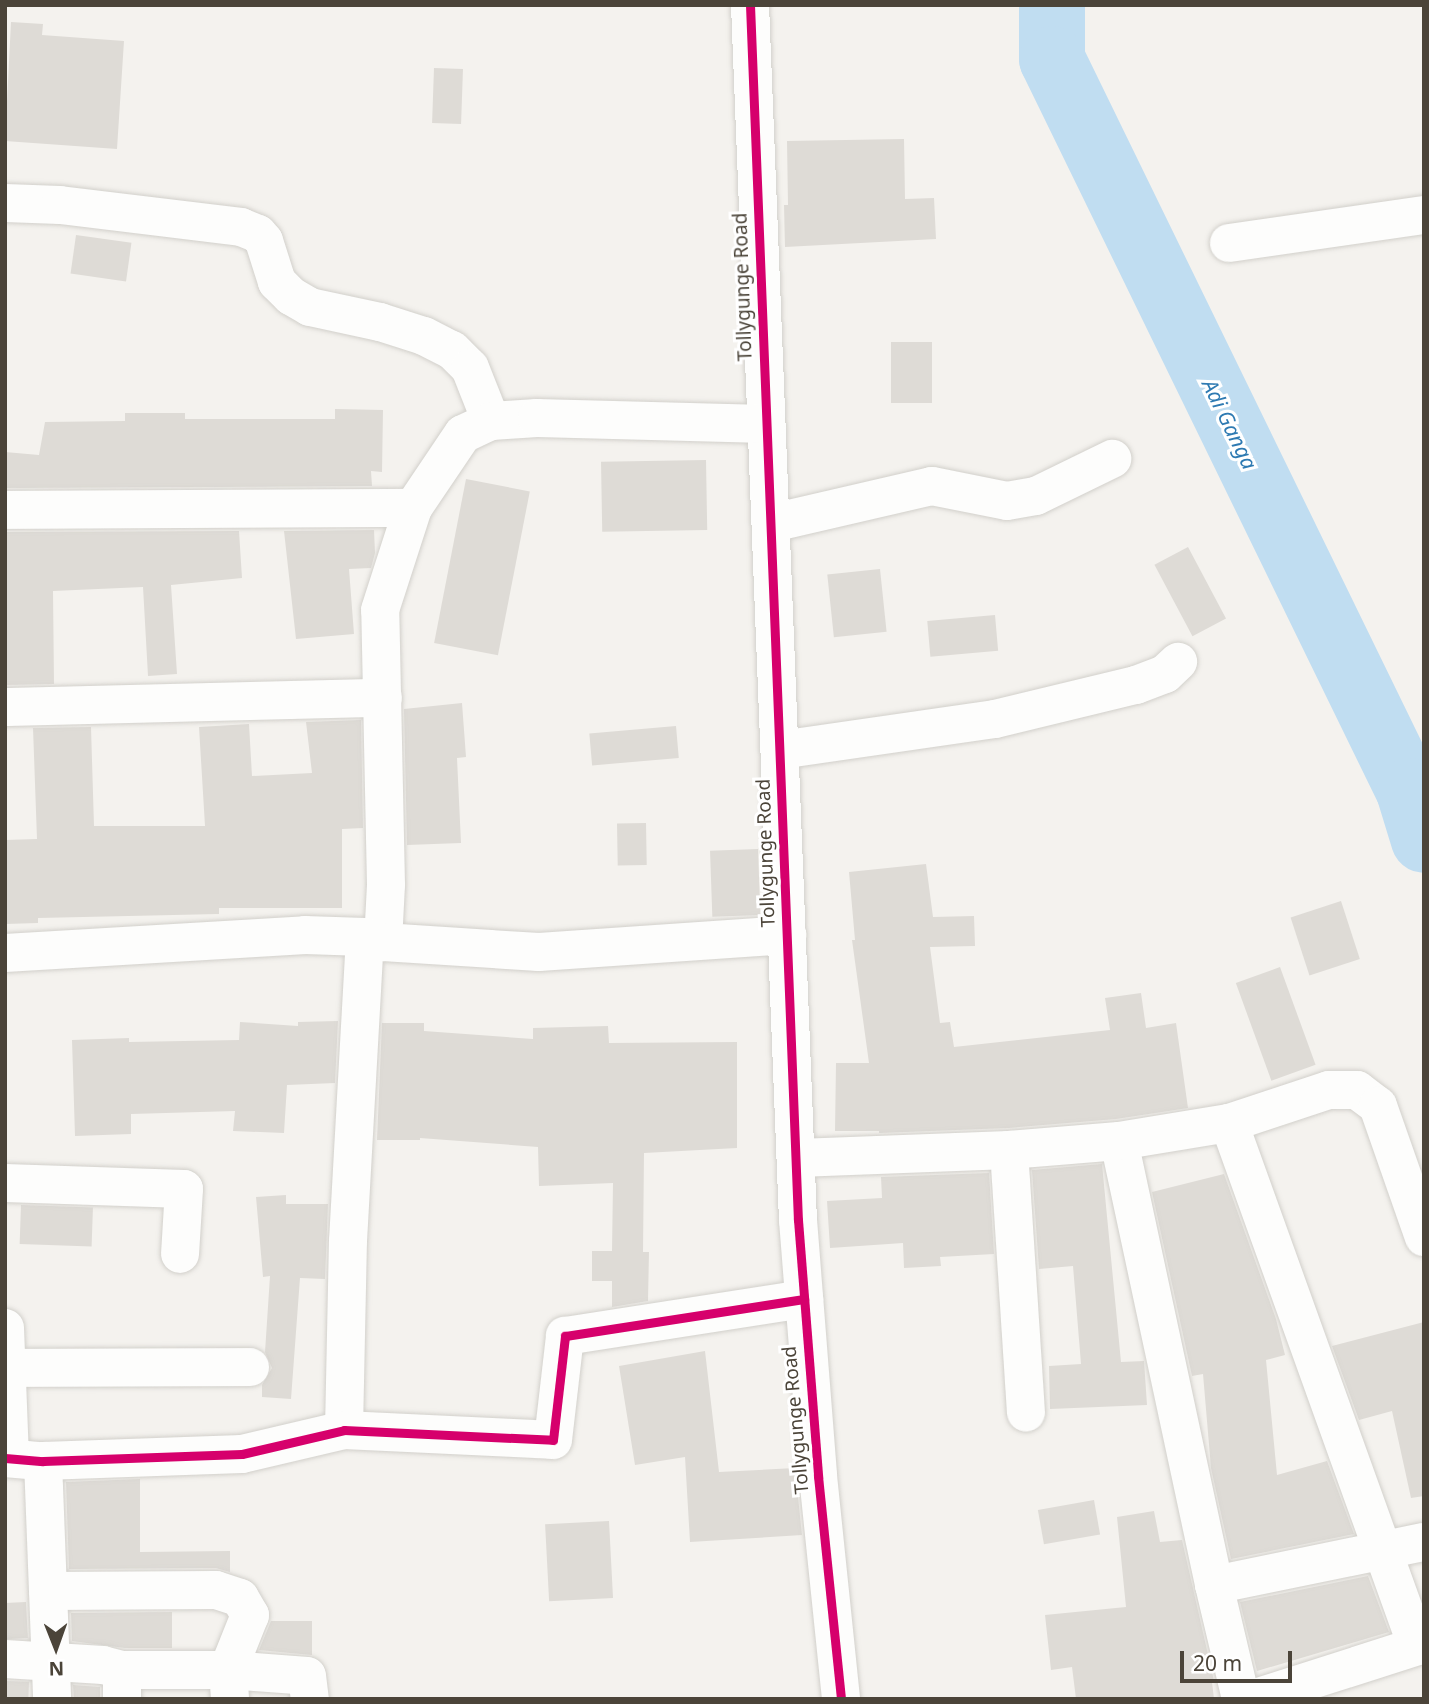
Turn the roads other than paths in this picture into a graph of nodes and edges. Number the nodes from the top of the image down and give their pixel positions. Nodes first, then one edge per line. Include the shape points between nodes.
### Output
1 (750, 5) edge
2 (5, 203) edge
3 (1424, 215) edge
4 (1229, 243) dead end
5 (491, 421) junction
6 (766, 424) junction
7 (1112, 459) dead end
8 (413, 508) junction
9 (5, 510) edge
10 (772, 523) junction
11 (1178, 663) dead end
12 (383, 698) junction
13 (5, 707) edge
14 (780, 750) junction
15 (787, 935) junction
16 (374, 940) junction
17 (5, 953) edge
18 (1230, 1123) junction
19 (1119, 1141) junction
20 (1009, 1150) junction
21 (798, 1158) junction
22 (5, 1183) edge
23 (1424, 1237) edge
24 (180, 1254) dead end
25 (804, 1299) junction
26 (5, 1328) edge
27 (250, 1367) dead end
28 (8, 1368) junction
29 (1026, 1412) dead end
30 (344, 1430) junction
31 (19, 1459) edge
32 (1424, 1542) edge
33 (1382, 1553) junction
34 (1214, 1585) junction
35 (48, 1591) junction
36 (1420, 1645) edge
37 (5, 1659) edge
38 (52, 1681) edge
39 (122, 1684) edge
40 (229, 1684) edge
41 (310, 1699) edge
42 (841, 1699) edge
43 (1241, 1699) edge
44 (1252, 1699) edge

1 - 6 street, Tollygunge Road
2 - 5 street via 60,205 241,227 258,234 277,282 291,296 310,307 380,322 452,350 470,368
3 - 4 street
5 - 6 street via 587,417
5 - 8 street via 463,434
6 - 10 street, Tollygunge Road
7 - 10 street via 1036,496 1016,500 981,498 932,486
8 - 9 street
8 - 12 street via 380,610
10 - 14 street, Tollygunge Road
11 - 14 street via 1165,674 1136,685 995,719
12 - 13 street
12 - 16 street via 386,885
14 - 15 street, Tollygunge Road
15 - 16 street via 539,953
15 - 21 street, Tollygunge Road
16 - 17 street via 304,935
16 - 30 street via 348,1241
18 - 19 street
18 - 23 street via 1329,1090 1357,1090 1378,1106
18 - 33 street
19 - 20 street
19 - 34 street
20 - 21 street
20 - 29 street
21 - 25 street, Tollygunge Road
22 - 24 street via 184,1189
25 - 30 street via 565,1336 554,1440
25 - 42 street, Tollygunge Road
26 - 28 street
27 - 28 street
28 - 31 street
30 - 31 street via 242,1454
31 - 35 street
32 - 33 street
33 - 34 street
33 - 36 street
34 - 43 street
35 - 38 street
35 - 40 street via 216,1590 240,1598 250,1615
36 - 44 street
37 - 38 street
38 - 39 street via 103,1665
39 - 40 street
40 - 41 street via 307,1676

